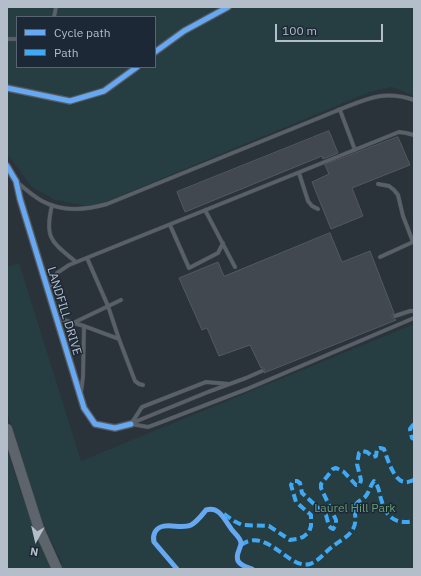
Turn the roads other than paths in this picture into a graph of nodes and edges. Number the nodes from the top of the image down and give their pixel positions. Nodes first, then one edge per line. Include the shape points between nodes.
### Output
1 (228, 7) edge
2 (156, 51) edge
3 (137, 68) edge
4 (7, 88) edge
5 (414, 100) edge
6 (340, 110) junction
7 (414, 135) edge
8 (355, 150) junction
9 (7, 166) edge
10 (299, 173) junction
11 (16, 181) junction
12 (378, 184) dead end
13 (52, 206) junction
14 (318, 209) dead end
15 (205, 210) junction
16 (170, 224) junction
17 (413, 242) edge
18 (223, 243) junction
19 (380, 257) dead end
20 (87, 258) junction
21 (76, 262) junction
22 (235, 266) dead end
23 (48, 291) junction
24 (121, 300) dead end
25 (108, 306) junction
26 (414, 311) edge
27 (395, 316) dead end
28 (56, 318) junction
29 (414, 318) edge
30 (72, 323) junction
31 (84, 326) junction
32 (119, 339) junction
33 (262, 370) dead end
34 (230, 384) junction
35 (143, 385) dead end
36 (80, 397) junction
37 (131, 424) junction
38 (7, 429) edge
39 (57, 569) edge

1 - 2 street via 184,31
3 - 4 street via 104,91 70,101
5 - 6 lane via 398,95 378,96
6 - 8 lane
6 - 13 lane via 107,204 86,209
7 - 8 lane via 399,132
8 - 10 lane
9 - 11 street, LANDFILL DRIVE
10 - 14 lane via 308,201
10 - 15 lane
11 - 13 lane
11 - 23 street, LANDFILL DRIVE
12 - 17 lane via 389,186 398,194
13 - 21 lane via 48,219 51,237
15 - 16 lane
15 - 18 lane
16 - 18 lane via 189,268 218,253
16 - 20 lane
17 - 19 lane
18 - 22 lane
20 - 21 lane
20 - 25 lane
21 - 23 lane via 57,273
23 - 28 street, LANDFILL DRIVE
24 - 25 lane
25 - 30 lane
25 - 32 lane
26 - 27 lane
28 - 30 lane
28 - 36 street, LANDFILL DRIVE
29 - 37 lane via 247,389 159,423 148,427
30 - 31 lane
31 - 32 lane
31 - 36 lane
32 - 35 lane via 135,381
33 - 34 lane
34 - 37 lane
34 - 37 lane via 206,382 142,407
36 - 37 street, LANDFILL DRIVE via 95,424 115,428
38 - 39 main road via 39,529

